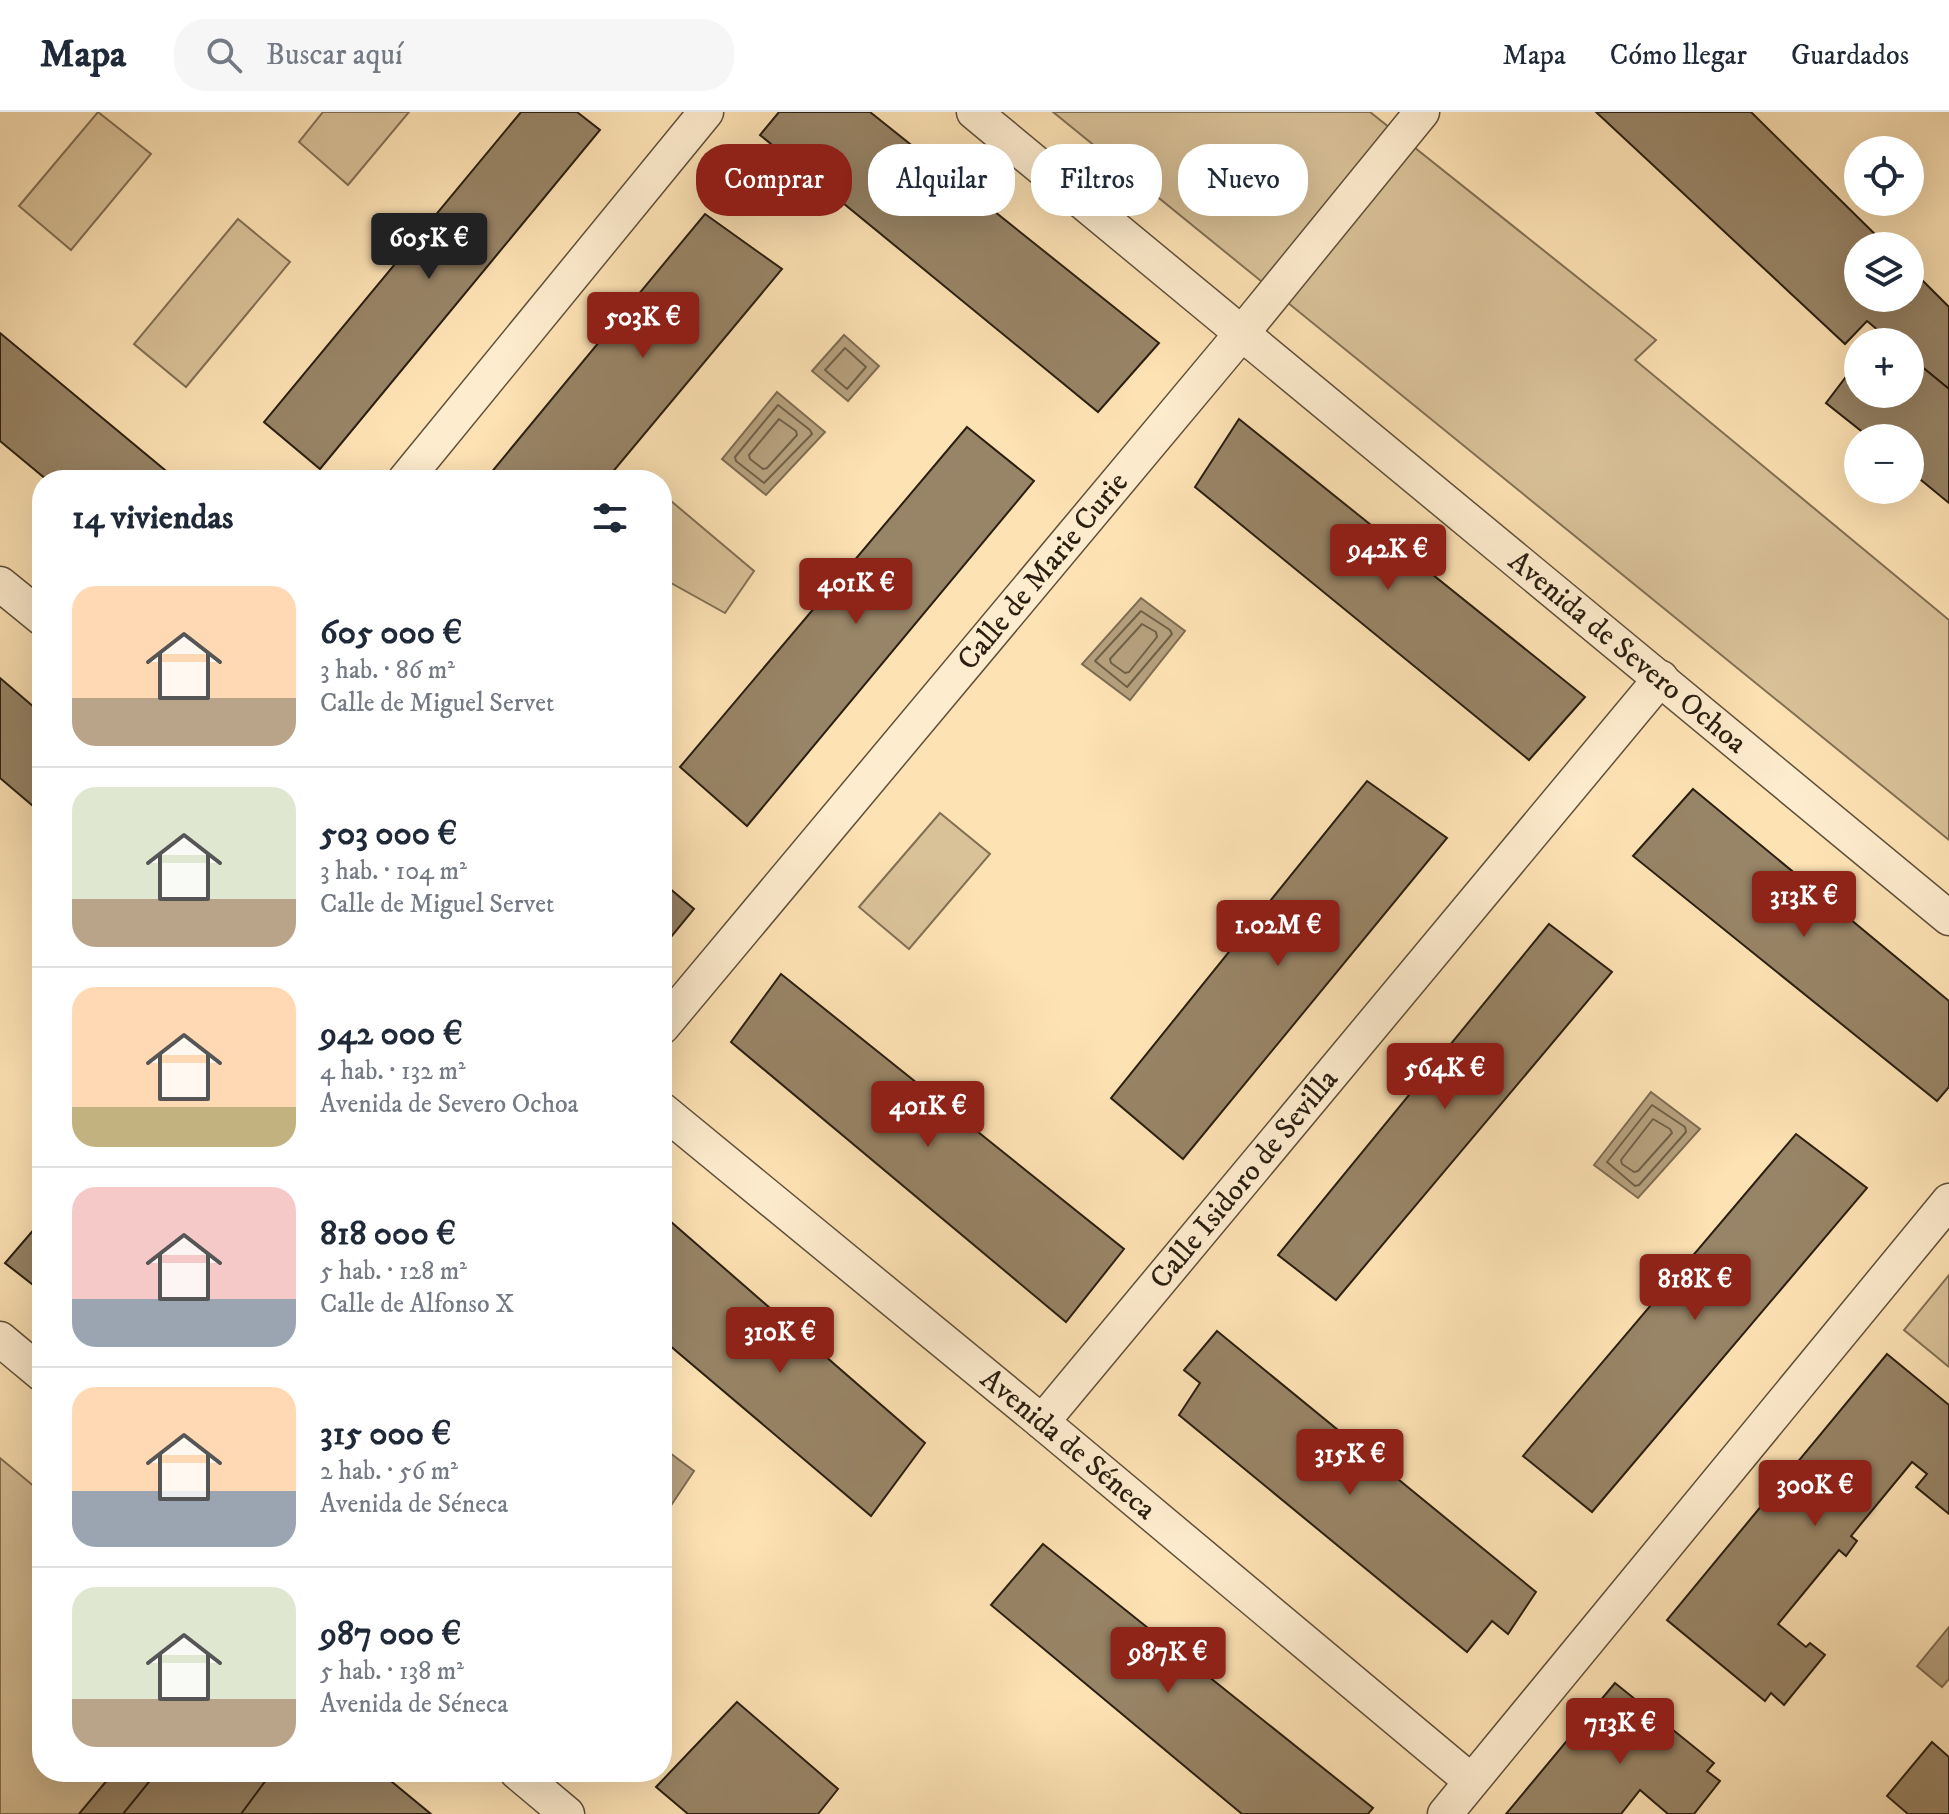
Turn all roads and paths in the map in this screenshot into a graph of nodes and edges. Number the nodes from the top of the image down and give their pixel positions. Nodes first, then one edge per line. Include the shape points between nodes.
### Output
1 (706, 112) edge
2 (974, 112) edge
3 (1422, 112) edge
4 (1242, 333) junction
5 (413, 470) edge
6 (0, 584) edge
7 (32, 610) edge
8 (1661, 678) junction
9 (1949, 918) edge
10 (672, 1015) edge
11 (672, 1118) edge
12 (1949, 1201) edge
13 (0, 1339) edge
14 (32, 1366) edge
15 (1042, 1422) junction
16 (1471, 1781) junction
17 (529, 1782) edge
18 (567, 1814) edge
19 (1445, 1814) edge

1 - 5 street
2 - 4 street, Avenida de Severo Ochoa
3 - 4 street, Calle de Marie Curie
4 - 8 street, Avenida de Severo Ochoa
4 - 10 street, Calle de Marie Curie
6 - 7 street
8 - 9 street, Avenida de Severo Ochoa
8 - 15 street, Calle Isidoro de Sevilla
11 - 15 street, Avenida de Séneca
12 - 16 street
13 - 14 street
15 - 16 street, Avenida de Séneca
16 - 19 street
17 - 18 street

